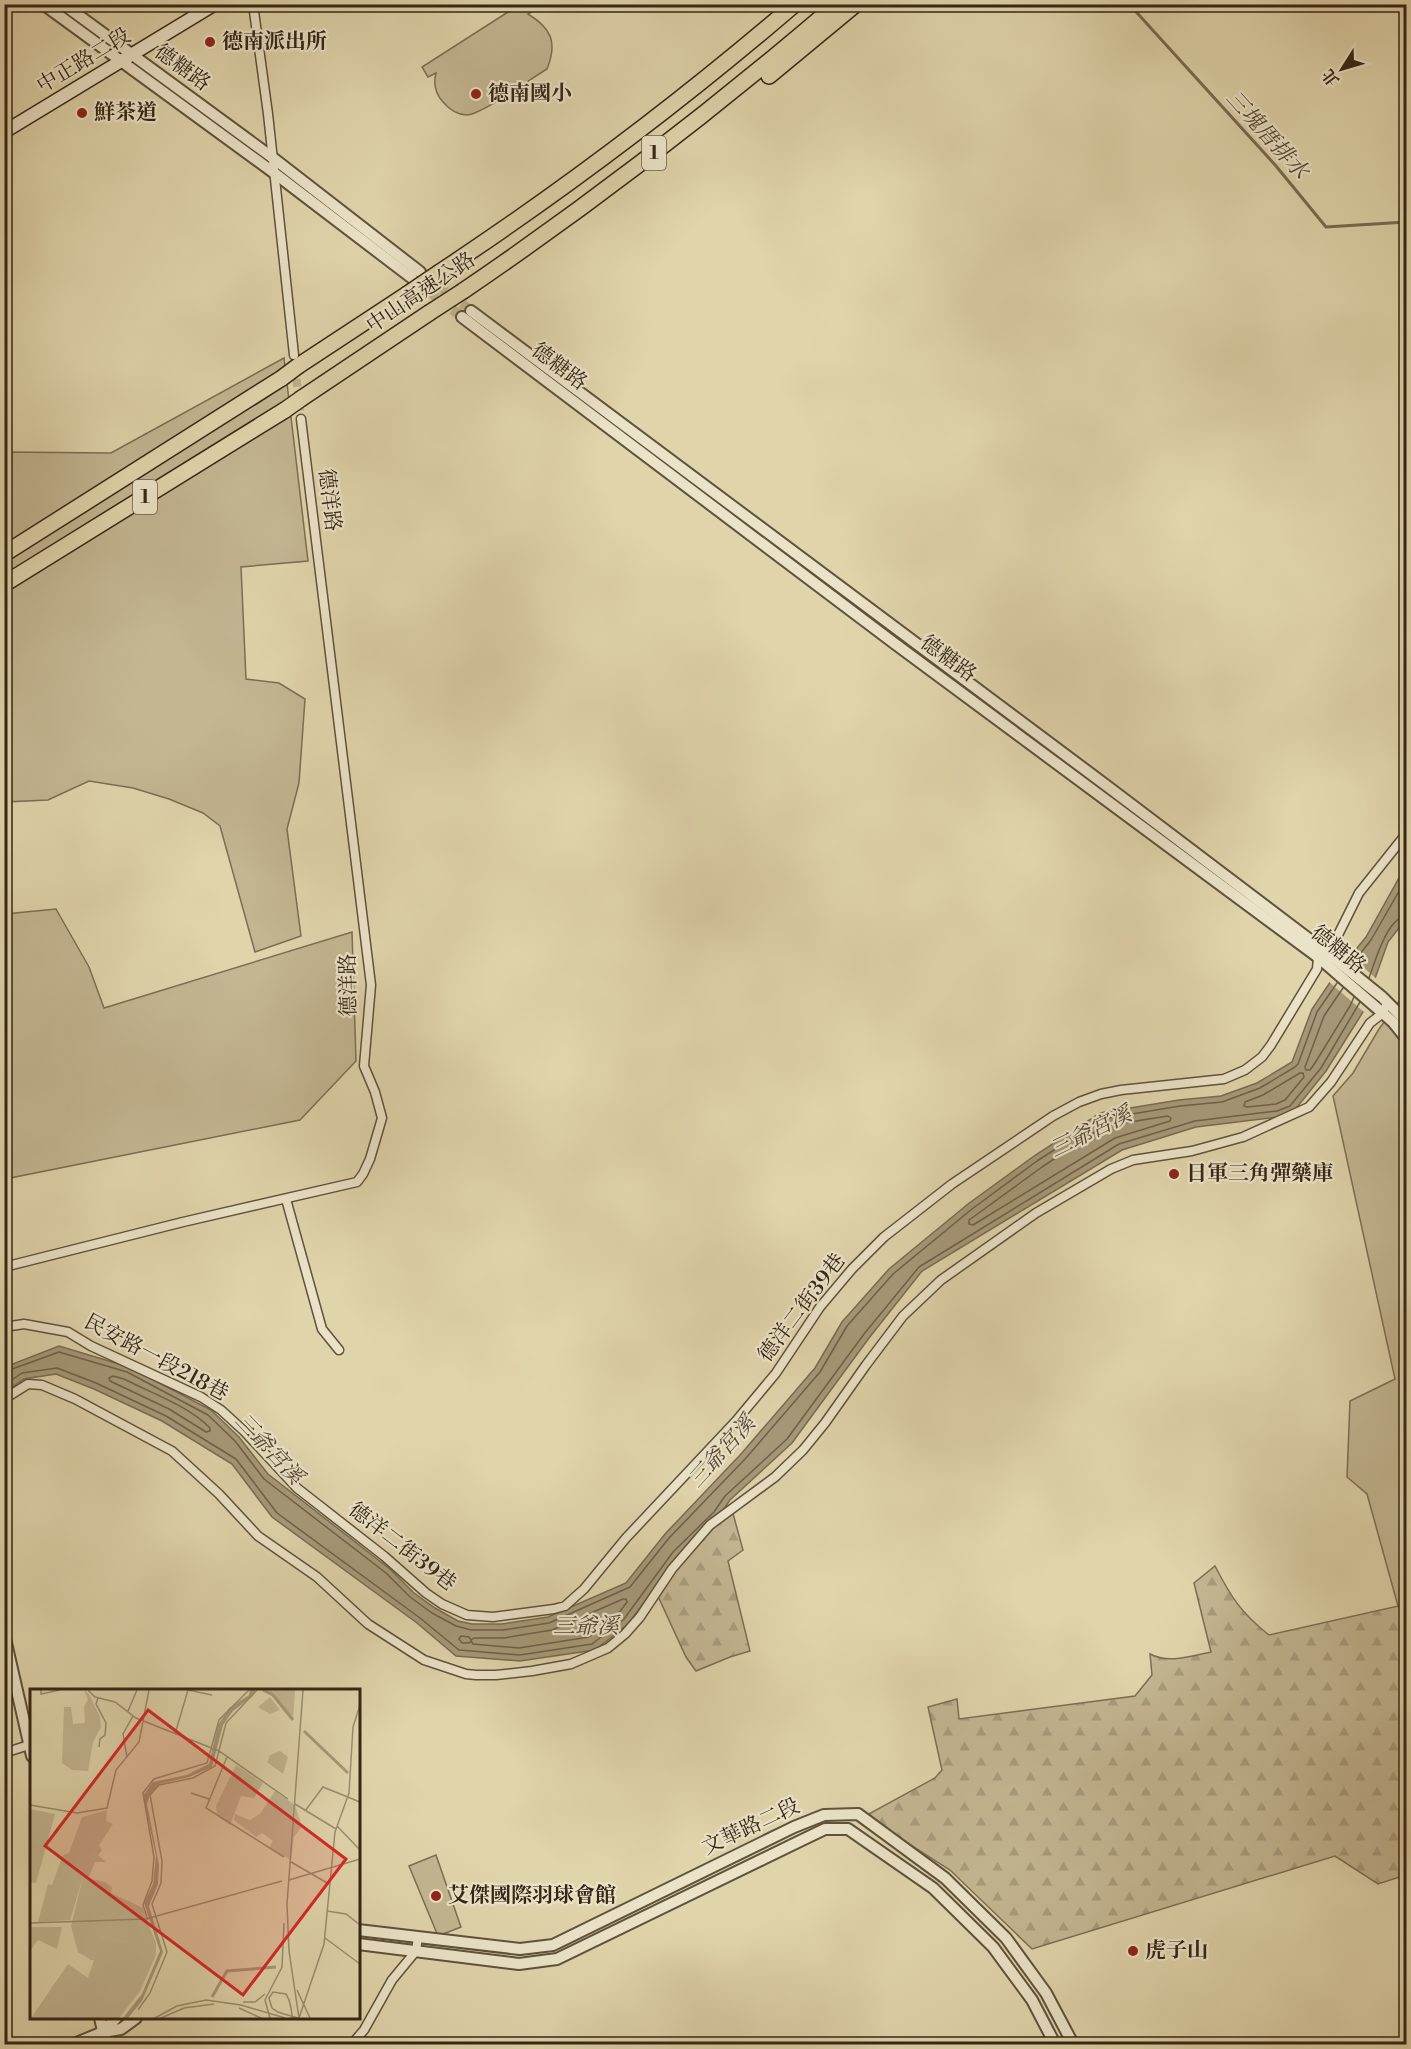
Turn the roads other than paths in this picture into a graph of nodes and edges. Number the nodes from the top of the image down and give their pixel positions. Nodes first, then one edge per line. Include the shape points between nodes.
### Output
1 (44, 4) edge
2 (63, 4) edge
3 (215, 4) edge
4 (254, 4) edge
5 (781, 4) edge
6 (795, 4) edge
7 (837, 4) edge
8 (856, 4) edge
9 (125, 58) junction
10 (703, 82) junction
11 (732, 94) junction
12 (4, 132) edge
13 (273, 158) junction
14 (273, 172) junction
15 (466, 314) tunnel mouth
16 (296, 361) junction
17 (301, 419) tunnel mouth
18 (4, 554) edge
19 (4, 584) edge
20 (1407, 834) edge
21 (1324, 957) junction
22 (1384, 999) junction
23 (1379, 1011) junction
24 (1407, 1021) edge
25 (1407, 1038) edge
26 (286, 1198) junction
27 (4, 1267) edge
28 (4, 1327) edge
29 (339, 1350) dead end
30 (4, 1399) edge
31 (297, 1488) joint
32 (4, 1634) edge
33 (30, 1750) edge
34 (4, 1753) edge
35 (360, 1930) edge
36 (418, 1937) junction
37 (360, 1944) edge
38 (416, 1951) junction
39 (100, 2019) edge
40 (115, 2019) edge
41 (135, 2019) edge
42 (103, 2032) junction
43 (74, 2044) edge
44 (106, 2044) edge
45 (352, 2044) edge
46 (1055, 2044) edge
47 (1073, 2044) edge

1 - 9 street, 德糖路
2 - 9 street, 德糖路
3 - 9 main road, 中正路二段
4 - 13 street
5 - 10 highway via 714,62
6 - 10 highway, 中山高速公路 / 1
7 - 11 highway, 中山高速公路 / 1
8 - 11 highway via 753,89
9 - 12 main road, 中正路二段
9 - 13 street, 德糖路
9 - 14 street, 德糖路
10 - 16 highway, 中山高速公路 / 1, bridge via 514,223 406,295
11 - 19 highway, 中山高速公路 / 1, bridge via 463,291 285,410
13 - 14 street
13 - 14 street, 德糖路 via 416,275
14 - 16 street
15 - 21 street, 德糖路 via 903,650
16 - 18 highway, 中山高速公路 / 1, bridge via 282,378
17 - 26 street, 德洋路 via 371,985 364,1066 382,1118 370,1159 357,1182
20 - 21 street, 德洋二街39巷 via 1359,893
21 - 22 street, 德糖路
21 - 23 street, 德糖路
21 - 31 street, 德洋二街39巷 via 1280,1033 1262,1057 1245,1070 1224,1079 1121,1090 1079,1102 952,1185 884,1237 820,1307 776,1373 736,1421 566,1606 493,1617 467,1615 450,1608 426,1593
22 - 23 street
22 - 24 street, 德糖路
23 - 25 street, 德糖路
23 - 30 street via 1310,1107 1243,1137 1117,1166 1036,1213 941,1280 903,1316 803,1450 775,1477 710,1526 672,1569 625,1634 608,1648 572,1664 476,1675 424,1660 368,1624 317,1577 258,1536 172,1451 42,1385 28,1384
26 - 27 street, 德洋路
26 - 29 street via 322,1329
28 - 31 street, 民安路一段218巷 via 24,1324 68,1332 201,1397 238,1425
32 - 33 street
33 - 34 street
35 - 36 street, 文華路二段
36 - 38 street
36 - 47 street, 文華路二段 via 520,1949 553,1945 794,1827 824,1815 858,1814 945,1878 1006,1938 1046,1993
37 - 38 street, 文華路二段
38 - 45 street via 392,1980
38 - 46 street, 文華路二段 via 519,1964 557,1959 825,1829 849,1829 933,1888 993,1947 1032,2000
39 - 42 street
40 - 42 street
41 - 42 street via 121,2029
42 - 43 street
42 - 44 street

